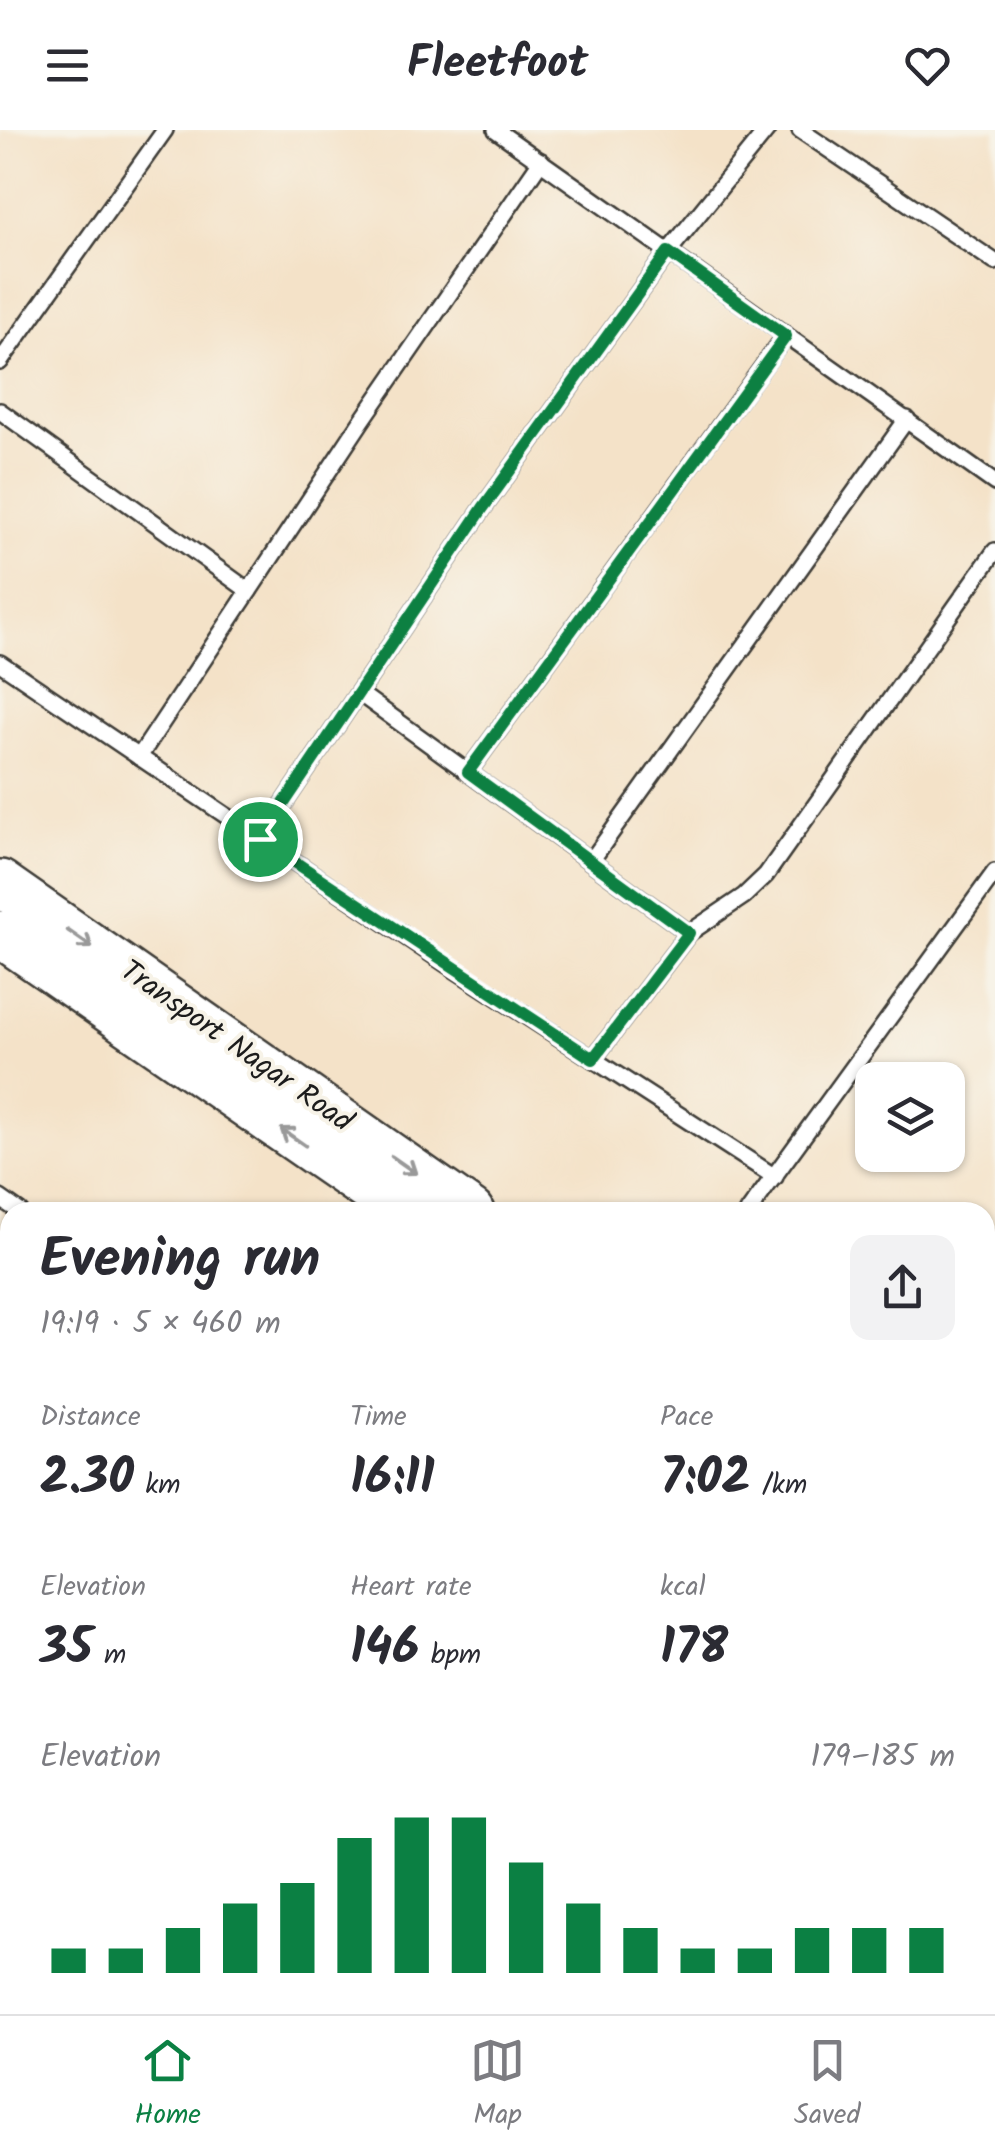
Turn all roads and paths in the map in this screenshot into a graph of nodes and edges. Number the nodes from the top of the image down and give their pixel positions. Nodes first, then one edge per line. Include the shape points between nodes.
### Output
1 (165, 130) edge
2 (496, 130) edge
3 (767, 130) edge
4 (800, 130) edge
5 (540, 161) junction
6 (668, 252) junction
7 (995, 262) edge
8 (786, 336) junction
9 (0, 362) edge
10 (0, 411) edge
11 (907, 420) junction
12 (995, 483) edge
13 (995, 551) edge
14 (249, 592) junction
15 (0, 664) edge
16 (359, 693) junction
17 (139, 757) junction
18 (468, 772) junction
19 (260, 839) junction
20 (592, 860) junction
21 (995, 872) edge
22 (0, 883) edge
23 (689, 933) junction
24 (0, 934) edge
25 (593, 1059) junction
26 (775, 1177) junction
27 (388, 1202) edge
28 (458, 1202) edge
29 (756, 1202) edge

1 - 9 lane
2 - 5 lane
3 - 6 lane
4 - 7 lane
5 - 6 lane
5 - 14 lane
6 - 8 lane
6 - 16 lane
8 - 11 lane
8 - 18 lane
10 - 14 lane
11 - 12 lane
11 - 20 lane
13 - 23 lane via 766,875
14 - 17 lane
15 - 17 lane
16 - 18 lane
16 - 19 lane
17 - 19 lane
18 - 20 lane
19 - 25 lane
20 - 23 lane
21 - 26 lane
22 -> 28 main road, Transport Nagar Road
23 - 25 lane
27 -> 24 main road, Transport Nagar Road
25 - 26 lane
26 - 29 lane

